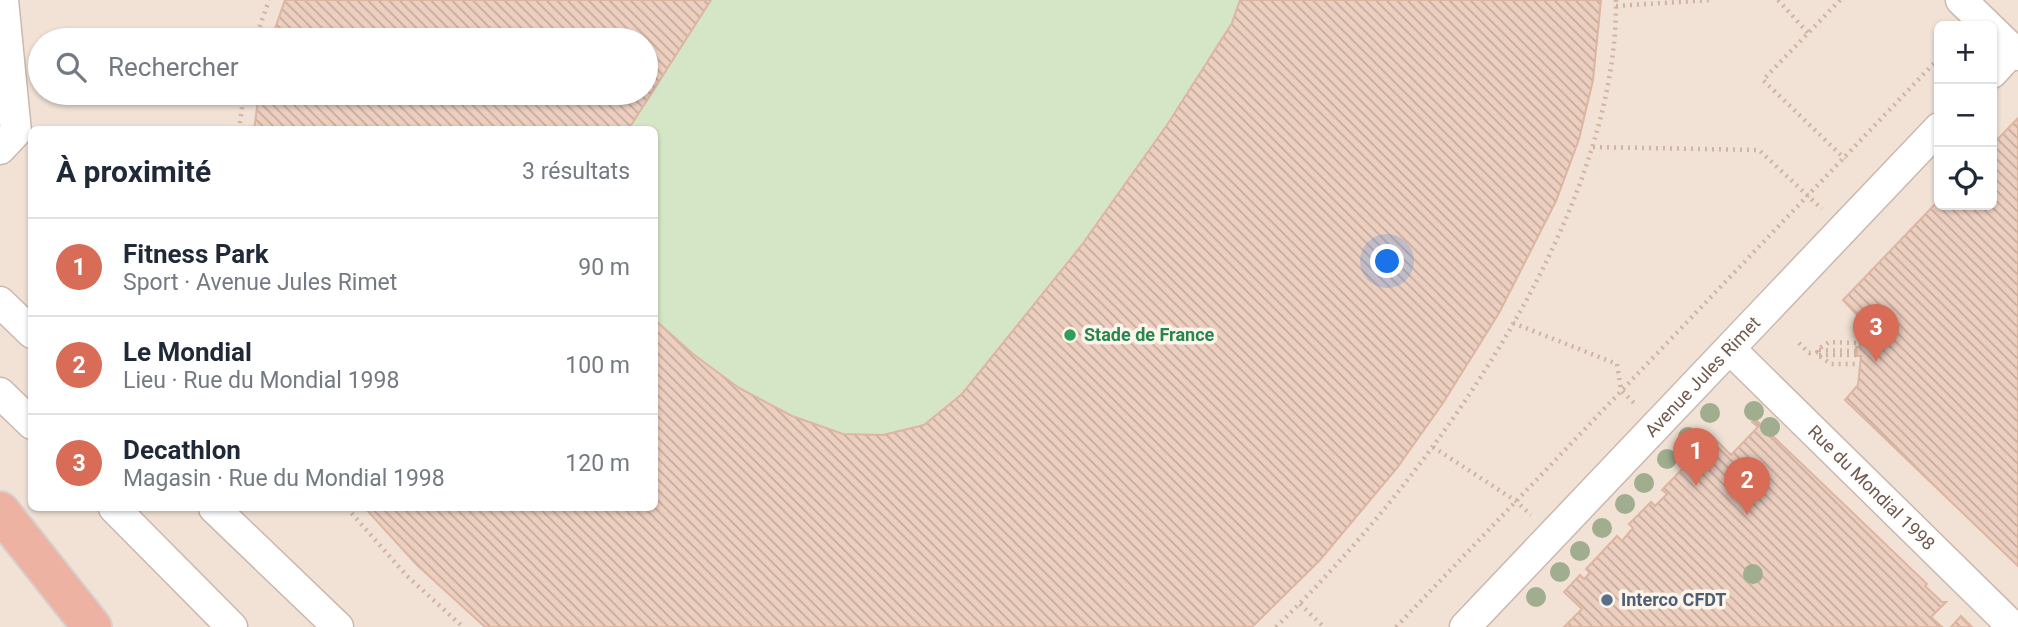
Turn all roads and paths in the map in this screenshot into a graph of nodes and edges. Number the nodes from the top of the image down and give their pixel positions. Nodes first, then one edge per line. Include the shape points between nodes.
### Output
1 (3, 0) edge
2 (269, 0) edge
3 (1710, 0) edge
4 (1778, 0) edge
5 (1840, 0) edge
6 (1961, 0) edge
7 (1616, 3) edge
8 (1983, 21) edge
9 (259, 28) edge
10 (1808, 33) junction
11 (1997, 35) edge
12 (2016, 53) edge
13 (1934, 63) edge
14 (1997, 69) edge
15 (242, 105) edge
16 (240, 126) edge
17 (1934, 133) edge
18 (1593, 147) junction
19 (0, 149) edge
20 (1845, 159) junction
21 (1809, 197) junction
22 (1822, 209) dead end
23 (0, 302) edge
24 (1513, 323) junction
25 (28, 328) edge
26 (1799, 343) dead end
27 (1856, 343) dead end
28 (1730, 349) junction
29 (1818, 352) junction
30 (1857, 353) dead end
31 (1857, 364) dead end
32 (1621, 390) junction
33 (0, 393) edge
34 (1636, 405) dead end
35 (28, 420) edge
36 (1433, 447) junction
37 (1516, 501) junction
38 (0, 511) edge
39 (117, 511) edge
40 (217, 511) edge
41 (349, 511) edge
42 (1531, 515) dead end
43 (1300, 604) junction
44 (1474, 624) edge
45 (92, 627) edge
46 (232, 627) edge
47 (338, 627) edge
48 (463, 627) edge
49 (1276, 627) edge
50 (1324, 627) edge
51 (1396, 627) edge
52 (2013, 627) edge

1 - 19 street via 16,132
2 - 9 path
3 - 7 path
4 - 10 path
5 - 10 path
6 - 8 street
7 - 18 path via 1607,86
10 - 20 path via 1763,80
11 - 12 street
12 - 14 street
13 - 20 path
15 - 16 path
17 - 28 street, Avenue Jules Rimet
18 - 21 path via 1759,150
18 - 24 path via 1569,211
20 - 21 path
21 - 22 path
21 - 32 path
23 - 25 street
24 - 32 path via 1618,364
24 - 36 path
26 - 29 path via 1809,353
27 - 29 path via 1829,342
28 - 44 street, Avenue Jules Rimet via 1569,514
28 - 52 street, Rue du Mondial 1998
29 - 30 path
29 - 31 path via 1830,363
32 - 34 path
32 - 37 path
33 - 35 street
36 - 37 path
36 - 43 path via 1365,534
37 - 42 path
37 - 51 path
38 - 45 highway
39 - 46 street
40 - 47 street
41 - 48 path via 407,576
43 - 49 path
43 - 50 path

